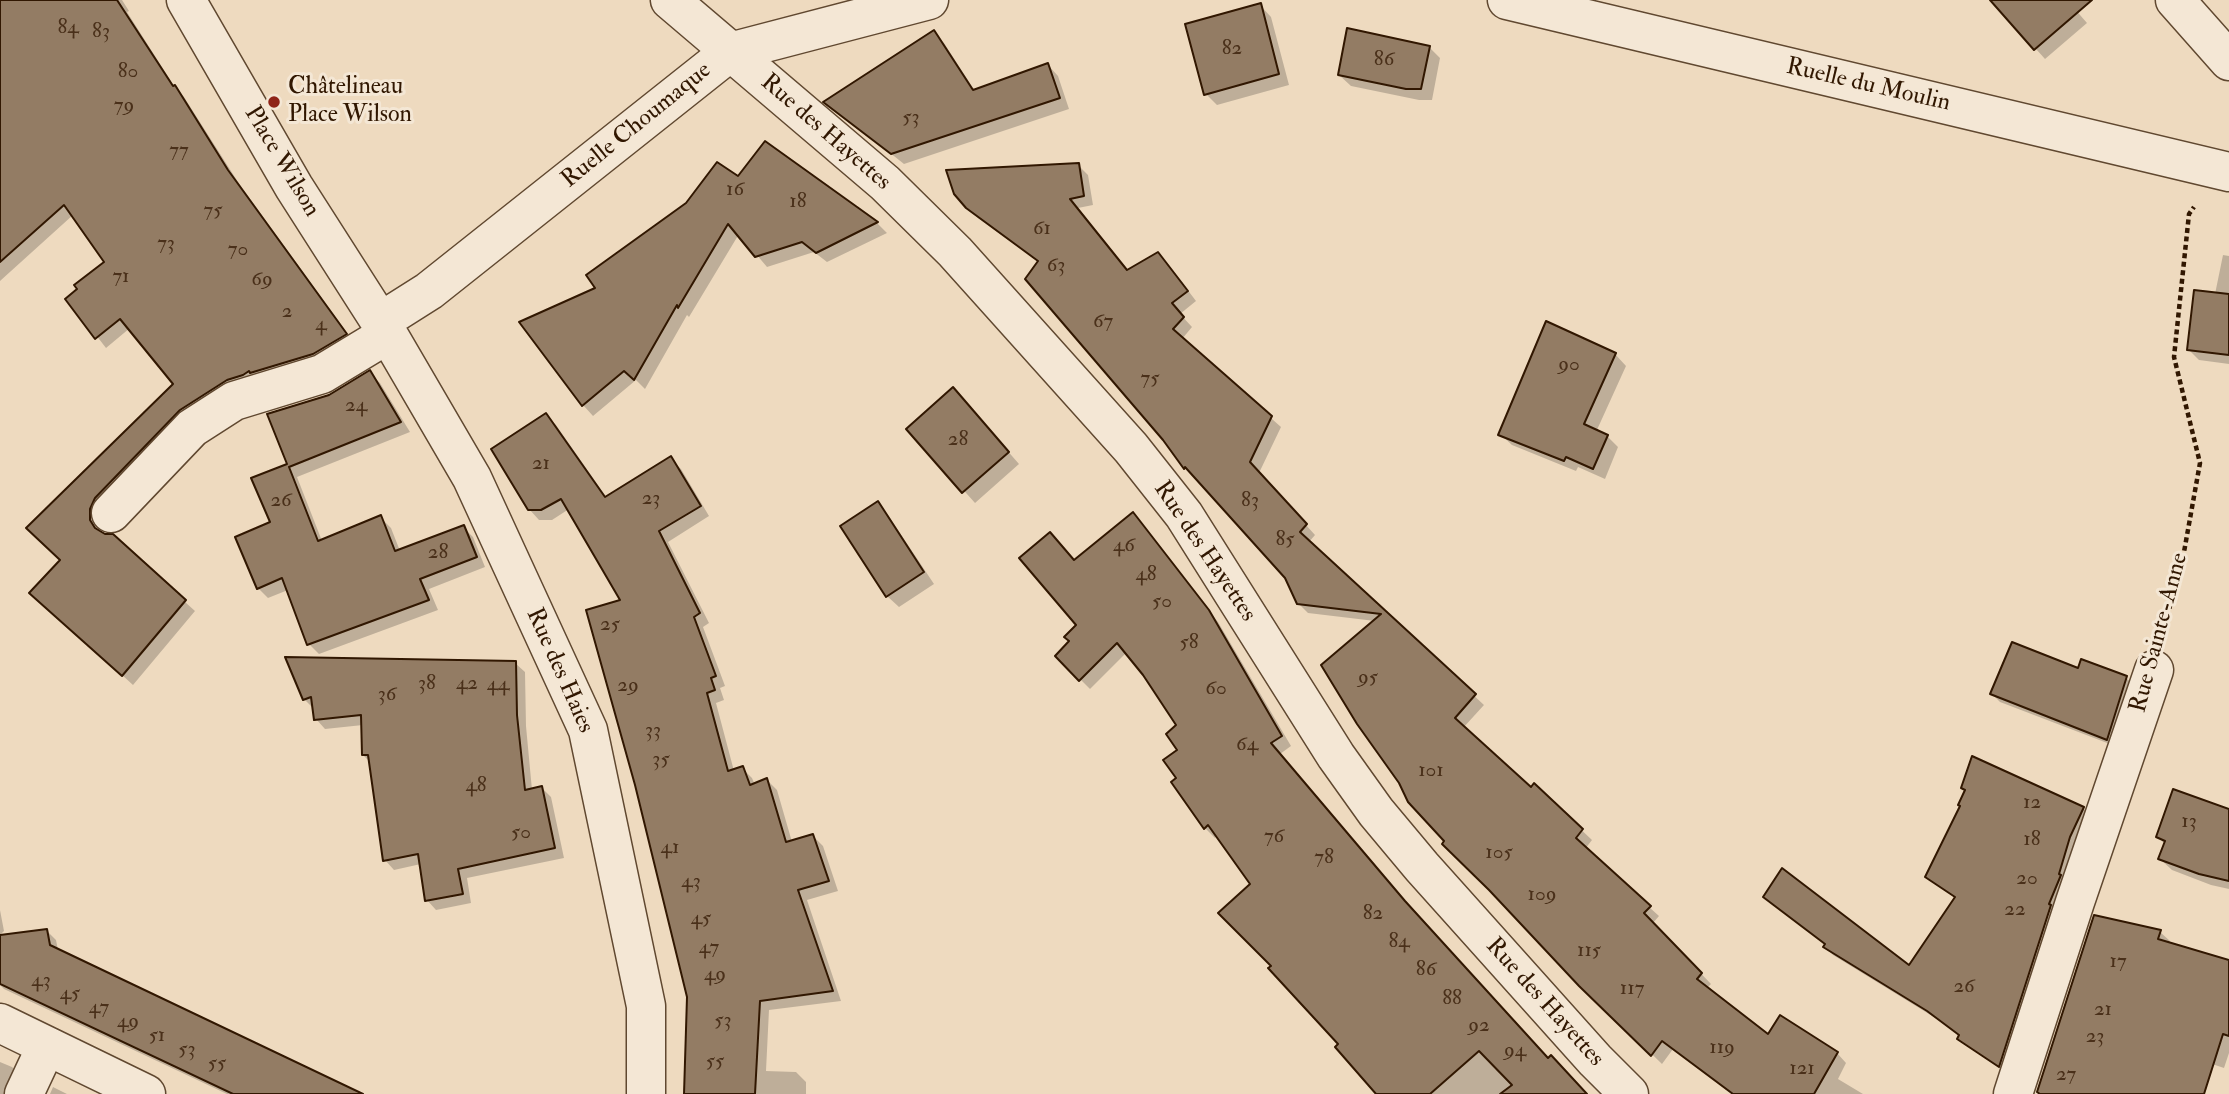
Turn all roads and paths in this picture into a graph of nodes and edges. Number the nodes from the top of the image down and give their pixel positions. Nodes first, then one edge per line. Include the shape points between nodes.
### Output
1 (186, 0) edge
2 (670, 0) edge
3 (929, 0) edge
4 (1507, 0) edge
5 (2177, 1) edge
6 (730, 52) junction
7 (2229, 61) edge
8 (2227, 168) edge
9 (384, 328) junction
10 (111, 513) dead end
11 (2154, 670) joint
12 (0, 1023) edge
13 (46, 1047) junction
14 (24, 1094) edge
15 (146, 1094) edge
16 (646, 1094) edge
17 (1629, 1094) edge
18 (2013, 1094) edge

1 - 9 street, Place Wilson via 294,187
2 - 6 street
3 - 6 street, Ruelle Choumaque
4 - 8 street, Ruelle du Moulin
5 - 7 street
6 - 9 street, Ruelle Choumaque
6 - 17 street, Rue des Hayettes via 885,183 1131,448 1184,515 1376,812
8 - 11 path, Rue Sainte-Anne via 2189,214 2174,357 2200,463 2184,552
9 - 10 street, Ruelle Choumaque via 322,374 234,401 192,428
9 - 16 street, Rue des Haies via 472,478 588,730 646,1006
11 - 18 street, Rue Sainte-Anne
12 - 13 street
13 - 14 street
13 - 15 street

